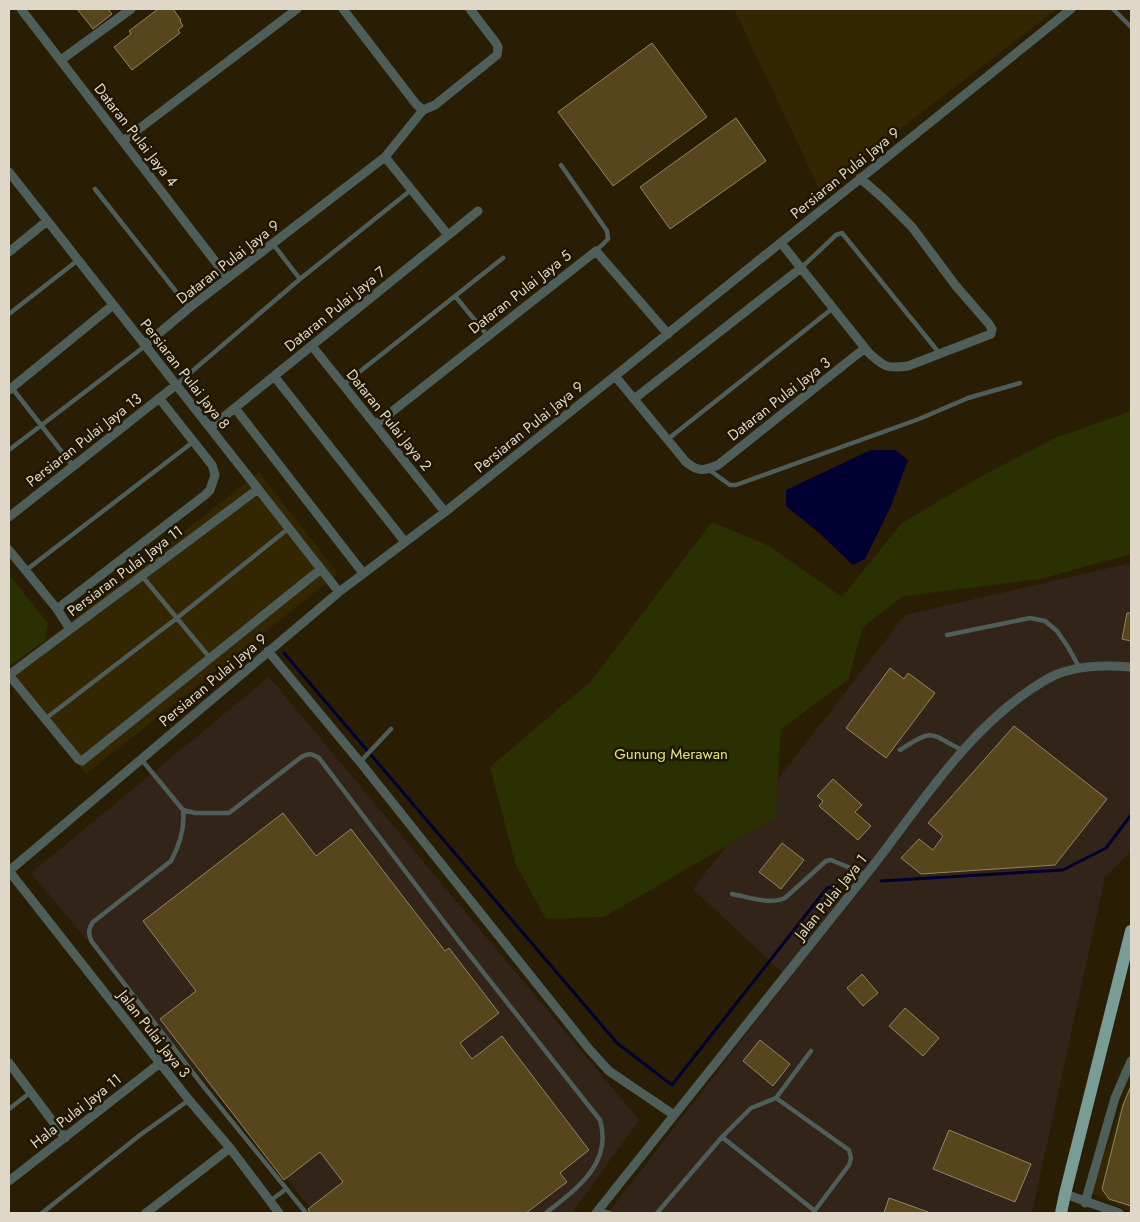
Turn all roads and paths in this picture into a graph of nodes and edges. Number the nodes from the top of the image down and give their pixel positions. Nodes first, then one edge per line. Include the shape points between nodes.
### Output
1 (21, 9) edge
2 (131, 9) edge
3 (297, 9) edge
4 (343, 9) edge
5 (470, 9) edge
6 (1071, 9) edge
7 (1113, 9) edge
8 (1131, 27) edge
9 (61, 60) junction
10 (423, 110) junction
11 (123, 141) junction
12 (385, 157) junction
13 (560, 165) dead end
14 (10, 177) edge
15 (860, 178) junction
16 (95, 188) dead end
17 (411, 190) junction
18 (478, 211) dead end
19 (47, 221) junction
20 (448, 235) junction
21 (781, 243) junction
22 (273, 244) junction
23 (596, 251) junction
24 (9, 252) edge
25 (503, 258) dead end
26 (78, 260) junction
27 (801, 268) junction
28 (228, 278) junction
29 (300, 278) junction
30 (455, 296) junction
31 (113, 305) junction
32 (189, 308) junction
33 (833, 308) junction
34 (9, 314) edge
35 (668, 334) junction
36 (488, 335) junction
37 (145, 345) junction
38 (312, 346) junction
39 (865, 348) junction
40 (940, 354) junction
41 (274, 376) junction
42 (615, 376) junction
43 (1020, 383) dead end
44 (176, 385) junction
45 (343, 385) junction
46 (10, 389) edge
47 (159, 398) junction
48 (634, 399) junction
49 (235, 408) junction
50 (41, 425) junction
51 (375, 425) junction
52 (210, 428) junction
53 (668, 439) junction
54 (193, 442) junction
55 (9, 450) edge
56 (73, 466) junction
57 (708, 469) junction
58 (258, 489) junction
59 (445, 512) junction
60 (9, 517) edge
61 (289, 528) junction
62 (405, 542) junction
63 (9, 550) edge
64 (321, 569) junction
65 (26, 570) junction
66 (363, 573) junction
67 (142, 576) junction
68 (339, 592) junction
69 (57, 609) junction
70 (177, 618) junction
71 (70, 629) junction
72 (947, 635) dead end
73 (268, 651) junction
74 (210, 658) junction
75 (1079, 667) junction
76 (1131, 667) edge
77 (9, 675) edge
78 (45, 719) junction
79 (391, 729) dead end
80 (900, 750) dead end
81 (962, 750) junction
82 (141, 759) junction
83 (360, 762) junction
84 (183, 810) junction
85 (9, 871) edge
86 (866, 875) junction
87 (732, 894) dead end
88 (1131, 931) edge
89 (811, 1051) dead end
90 (1131, 1061) edge
91 (9, 1063) edge
92 (160, 1063) junction
93 (31, 1092) junction
94 (776, 1098) junction
95 (189, 1100) junction
96 (9, 1109) edge
97 (674, 1115) junction
98 (722, 1137) junction
99 (65, 1138) junction
100 (230, 1148) junction
101 (9, 1181) edge
102 (286, 1189) junction
103 (1065, 1194) junction
104 (270, 1201) junction
105 (1085, 1203) junction
106 (597, 1212) edge
107 (814, 1212) edge
108 (42, 1213) edge
109 (146, 1213) edge
110 (279, 1213) edge
111 (306, 1213) edge
112 (546, 1213) edge
113 (609, 1213) edge
114 (657, 1213) edge
115 (1061, 1213) edge
116 (1119, 1213) edge

1 - 9 street, Dataran Pulai Jaya 4
2 - 9 street
3 - 11 street
4 - 10 street
5 - 10 street via 496,43 497,55 435,105
6 - 15 street, Persiaran Pulai Jaya 9
7 - 8 lane
9 - 11 street, Dataran Pulai Jaya 4
10 - 12 street, Dataran Pulai Jaya 9
11 - 28 street, Dataran Pulai Jaya 4
12 - 17 street
12 - 22 street, Dataran Pulai Jaya 9
13 - 23 lane via 607,231 608,239
14 - 19 street, Persiaran Pulai Jaya 8
15 - 21 street, Persiaran Pulai Jaya 9
15 - 40 street via 912,227 992,329 991,334
16 - 32 lane
17 - 20 street
17 - 29 lane
18 - 20 street, Dataran Pulai Jaya 7
19 - 24 street
19 - 26 street, Persiaran Pulai Jaya 8
20 - 38 street, Dataran Pulai Jaya 7
21 - 27 street
21 - 35 street, Persiaran Pulai Jaya 9
22 - 28 street, Dataran Pulai Jaya 9
22 - 29 lane
23 - 35 street
23 - 36 street, Dataran Pulai Jaya 5
25 - 30 lane
26 - 31 street, Persiaran Pulai Jaya 8
26 - 34 lane
27 - 33 street
27 - 40 lane via 842,232
27 - 48 street
28 - 32 street, Dataran Pulai Jaya 9
29 - 44 lane
30 - 36 lane
30 - 45 lane
31 - 37 street, Persiaran Pulai Jaya 8
31 - 46 street
32 - 37 street, Dataran Pulai Jaya 9
33 - 39 street
33 - 53 lane
35 - 42 street, Persiaran Pulai Jaya 9
36 - 51 street, Dataran Pulai Jaya 5
37 - 44 street, Persiaran Pulai Jaya 8
37 - 50 lane, Dataran Pulai Jaya 9
38 - 41 street, Dataran Pulai Jaya 7
38 - 45 street, Dataran Pulai Jaya 2
39 - 40 street via 882,365 895,368
39 - 57 street, Dataran Pulai Jaya 3 via 718,465
41 - 49 street, Dataran Pulai Jaya 7
41 - 62 street
42 - 48 street
42 - 59 street, Persiaran Pulai Jaya 9
43 - 57 lane via 968,398 736,485 730,485
44 - 47 street, Persiaran Pulai Jaya 13
44 - 52 street, Persiaran Pulai Jaya 8
45 - 51 street, Dataran Pulai Jaya 2
46 - 50 lane
47 - 54 street
47 - 56 street, Persiaran Pulai Jaya 13
48 - 53 street
49 - 52 street, Dataran Pulai Jaya 7
49 - 66 street
50 - 55 lane, Dataran Pulai Jaya 9
50 - 56 lane
51 - 59 street, Dataran Pulai Jaya 2
52 - 58 street, Persiaran Pulai Jaya 8
53 - 57 street via 693,468
54 - 65 lane
54 - 69 street via 212,465 215,475 206,495
56 - 60 street, Persiaran Pulai Jaya 13
58 - 61 street, Persiaran Pulai Jaya 8
58 - 67 street, Persiaran Pulai Jaya 11
59 - 62 street, Persiaran Pulai Jaya 9
61 - 64 street, Persiaran Pulai Jaya 8
61 - 70 lane
62 - 66 street, Persiaran Pulai Jaya 9
63 - 65 street
64 - 68 street, Persiaran Pulai Jaya 8
64 - 74 street
65 - 69 street
66 - 68 street, Persiaran Pulai Jaya 9
67 - 70 lane
67 - 71 street, Persiaran Pulai Jaya 11
68 - 73 street, Persiaran Pulai Jaya 9
69 - 71 street
70 - 74 lane
70 - 78 lane
71 - 77 street, Persiaran Pulai Jaya 11
72 - 75 lane via 1030,618 1045,621 1057,631
73 - 82 street, Persiaran Pulai Jaya 9
73 - 83 street
74 - 78 street via 82,761
75 - 76 street, Jalan Pulai Jaya 1
75 - 81 street, Jalan Pulai Jaya 1 via 1048,678 1015,701
77 - 78 street
79 - 83 lane
80 - 81 lane via 923,735 931,734
81 - 86 street, Jalan Pulai Jaya 1
82 - 84 lane
82 - 85 street, Persiaran Pulai Jaya 9
83 - 97 street via 589,1049 609,1071
84 - 102 lane via 180,841 171,861 93,922 89,936
84 - 112 lane via 229,812 300,758 307,754 319,758 600,1120 603,1146 592,1171 583,1183
85 - 92 street, Jalan Pulai Jaya 3
86 - 87 lane via 831,860 780,900
86 - 97 street, Jalan Pulai Jaya 1
88 - 103 main road
89 - 94 lane
90 - 105 street via 1115,1098
91 - 93 street
92 - 95 street, Jalan Pulai Jaya 3
92 - 99 street, Hala Pulai Jaya 11
93 - 96 lane
93 - 99 street
94 - 98 lane via 752,1108
94 - 107 lane via 849,1150 852,1158
95 - 100 street, Jalan Pulai Jaya 3
95 - 108 lane
97 - 106 street, Jalan Pulai Jaya 1
98 - 107 lane
98 - 114 lane
99 - 101 street, Hala Pulai Jaya 11
100 - 104 street, Jalan Pulai Jaya 3
100 - 109 street
102 - 104 lane
102 - 111 lane
103 - 105 street
103 - 115 main road
104 - 110 street, Jalan Pulai Jaya 3
105 - 116 street
106 - 113 lane

